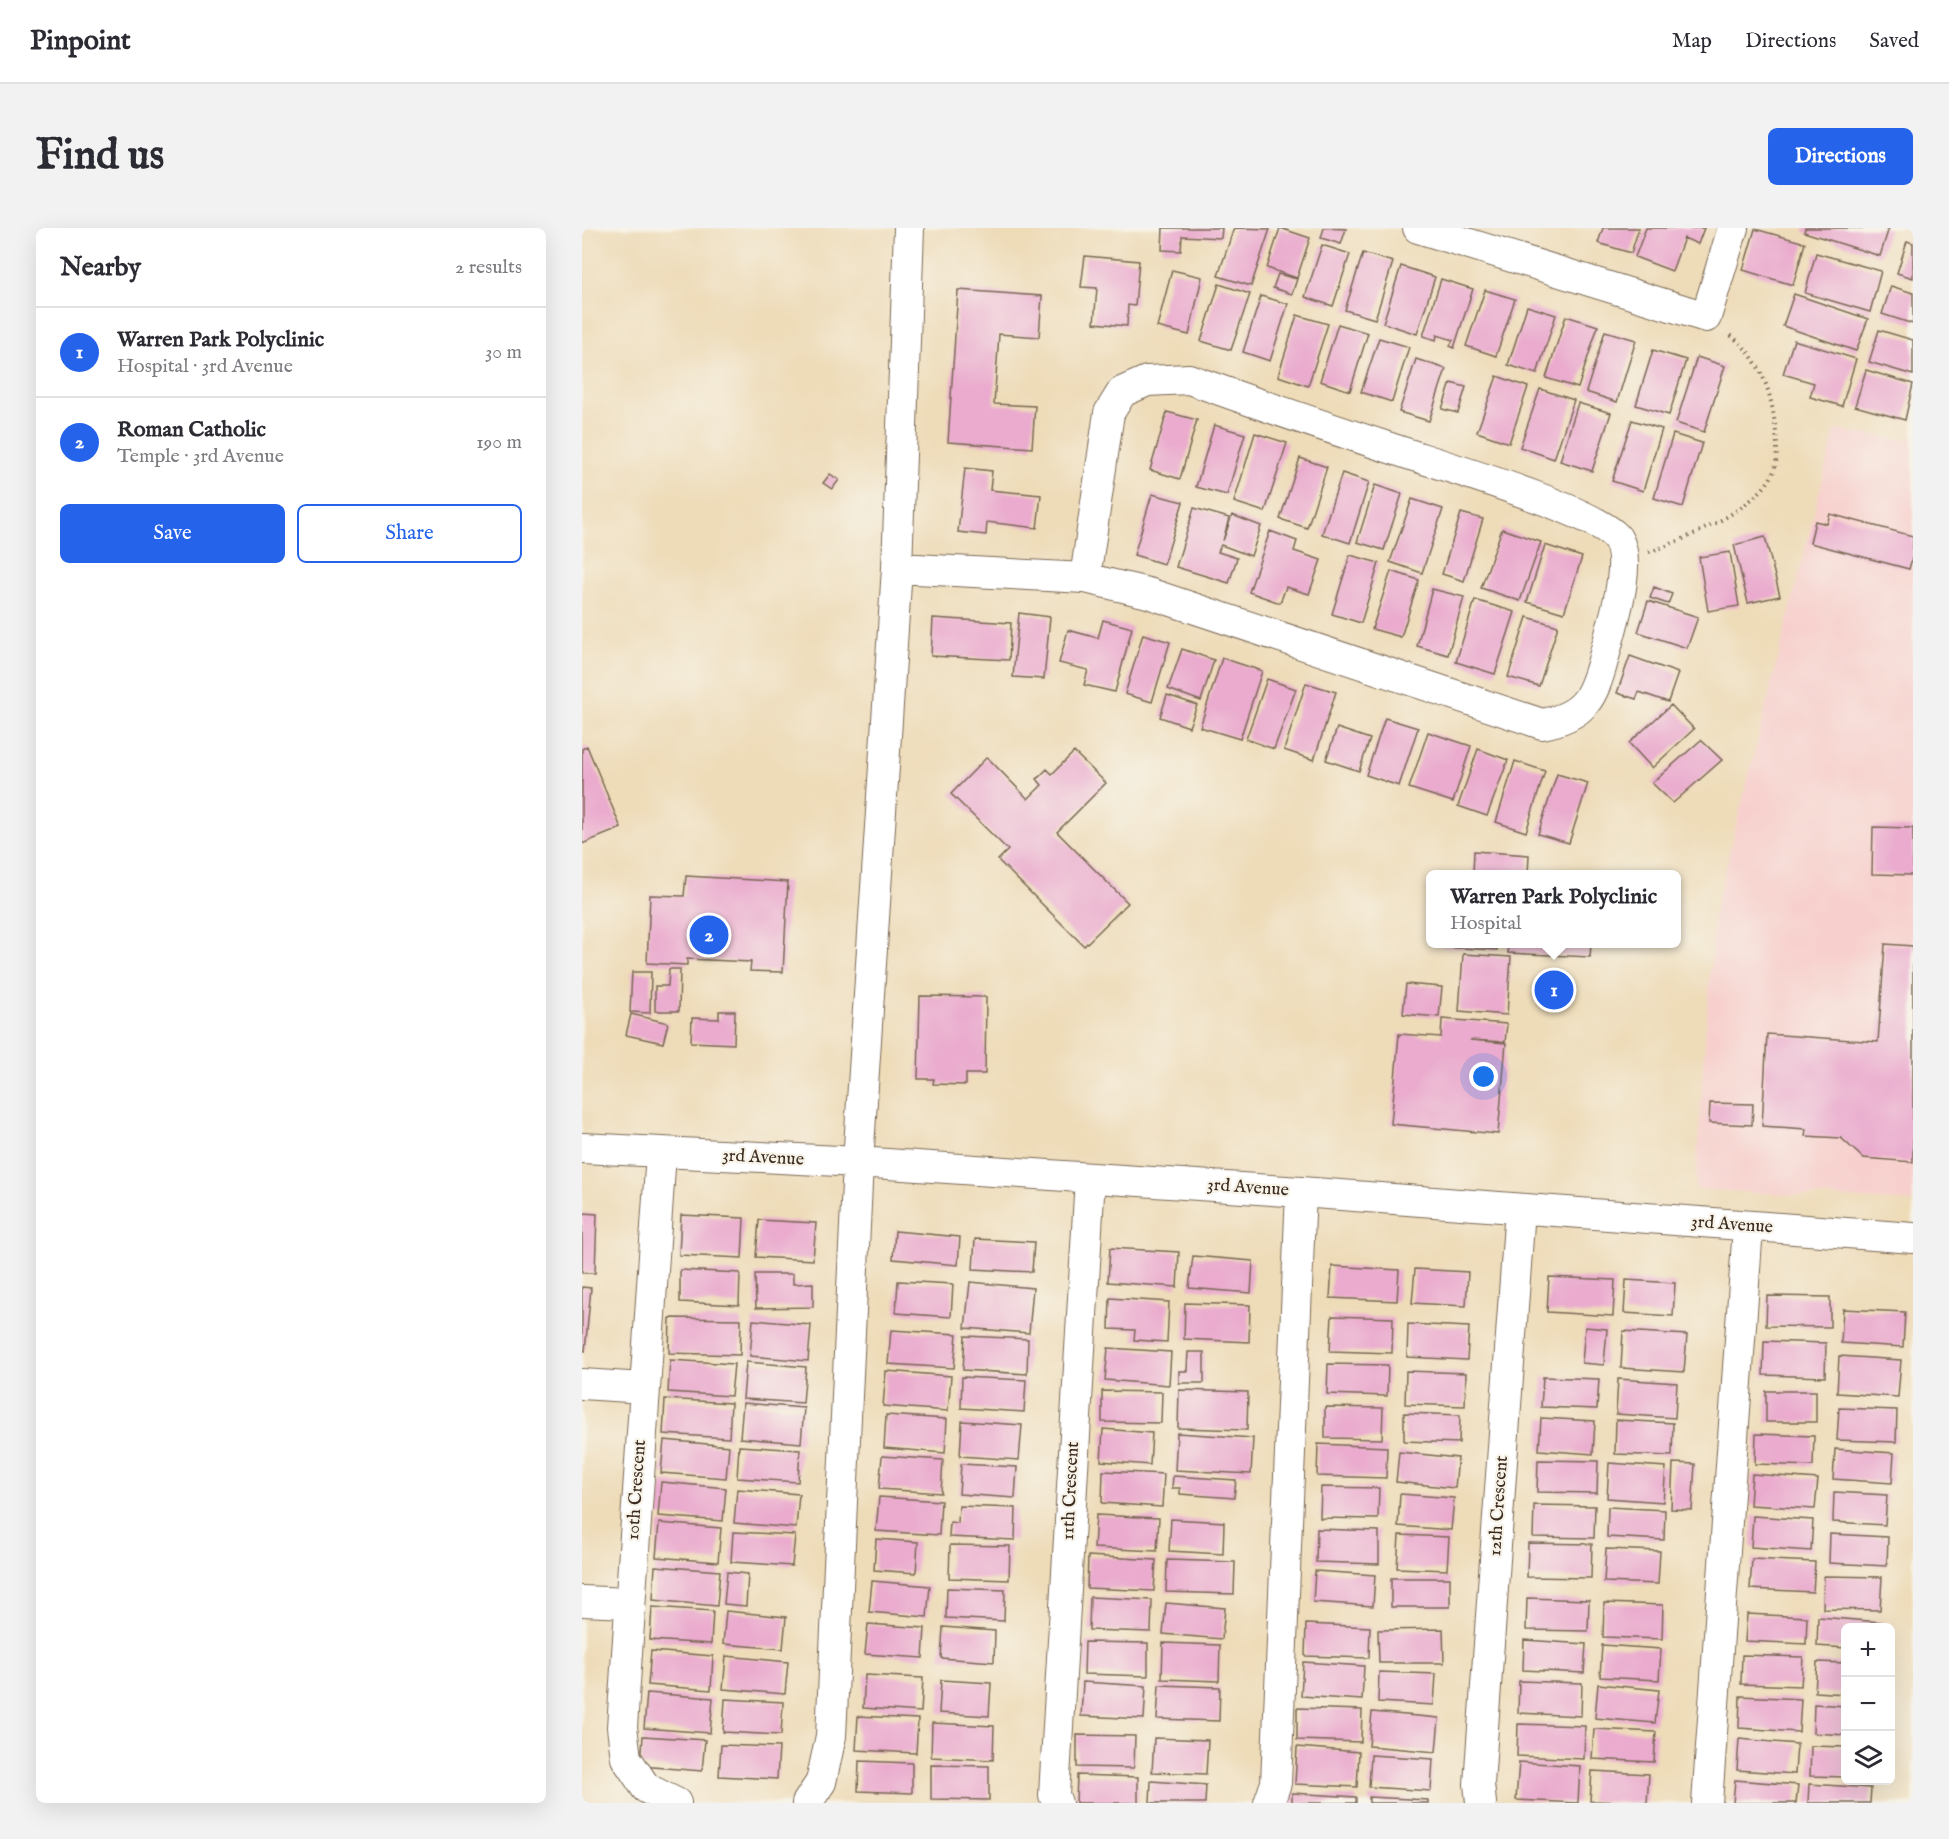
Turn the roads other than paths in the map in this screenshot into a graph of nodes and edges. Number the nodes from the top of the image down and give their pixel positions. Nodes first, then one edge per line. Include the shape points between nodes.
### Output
1 (909, 228) edge
2 (1418, 228) edge
3 (1733, 228) edge
4 (897, 568) junction
5 (1085, 578) junction
6 (582, 1148) edge
7 (661, 1153) junction
8 (858, 1162) junction
9 (1089, 1178) junction
10 (1300, 1192) junction
11 (1520, 1209) junction
12 (1748, 1227) junction
13 (1913, 1238) edge
14 (582, 1384) edge
15 (644, 1388) junction
16 (582, 1601) edge
17 (629, 1604) junction
18 (676, 1803) edge
19 (807, 1803) edge
20 (1057, 1803) edge
21 (1269, 1803) edge
22 (1481, 1803) edge
23 (1707, 1803) edge

1 - 4 street
2 - 3 street via 1706,316
4 - 5 street
4 - 8 street
5 - 5 street via 1109,413 1122,392 1147,381 1189,378 1557,504 1616,537 1624,556 1600,672 1584,706 1566,719 1542,724 1148,593
6 - 7 street, 3rd Avenue
7 - 8 street, 3rd Avenue
7 - 15 street, 10th Crescent
8 - 9 street, 3rd Avenue
8 - 19 street via 831,1736 821,1782
9 - 10 street, 3rd Avenue
9 - 20 street, 11th Crescent via 1054,1795
10 - 11 street, 3rd Avenue
10 - 21 street via 1276,1783
11 - 12 street, 3rd Avenue
11 - 22 street, 12th Crescent
12 - 13 street, 3rd Avenue
12 - 23 street
14 - 15 street
15 - 17 street, 10th Crescent
16 - 17 street
17 - 18 street, 10th Crescent via 622,1727 626,1758 646,1788

